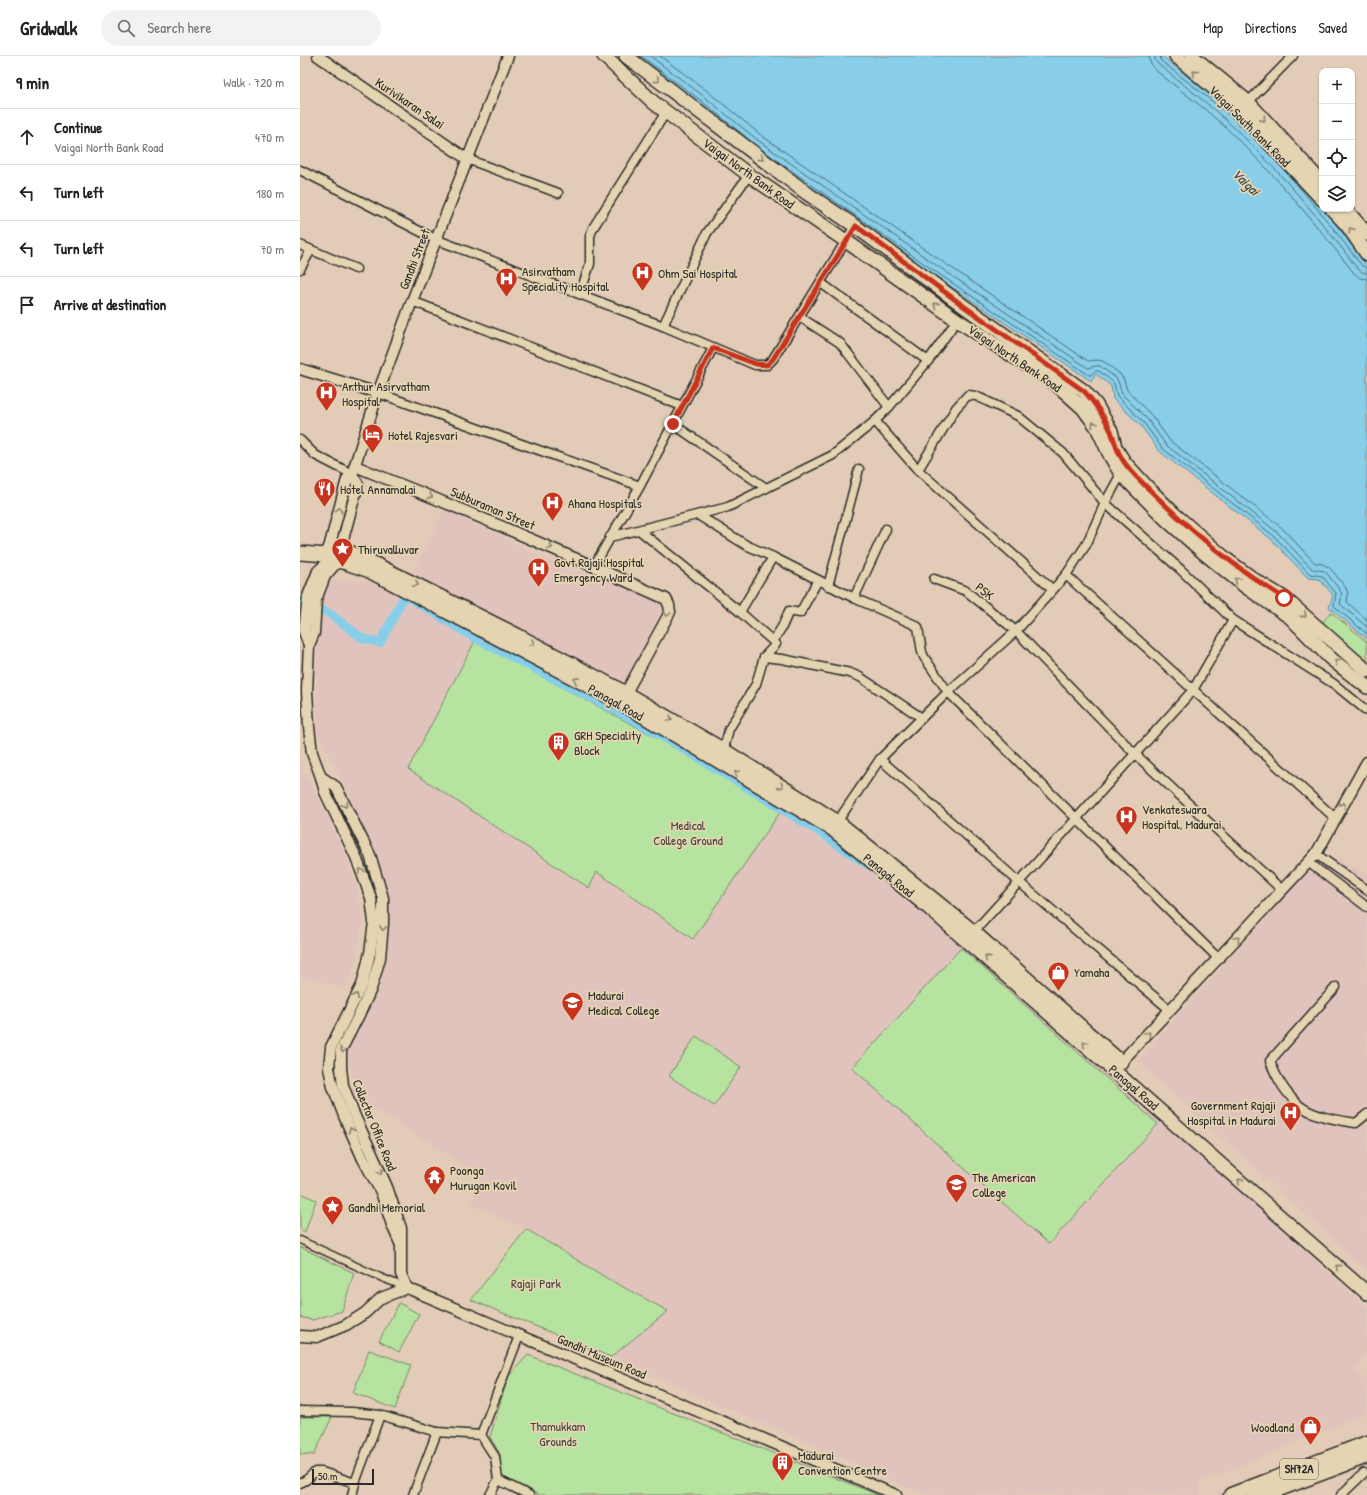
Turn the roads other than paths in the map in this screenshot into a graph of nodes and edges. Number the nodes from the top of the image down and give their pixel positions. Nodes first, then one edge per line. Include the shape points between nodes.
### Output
1 (318, 56) edge
2 (508, 56) edge
3 (604, 56) edge
4 (626, 56) edge
5 (1176, 56) edge
6 (1192, 56) edge
7 (1293, 56) edge
8 (1248, 102) junction
9 (666, 112) junction
10 (467, 159) junction
11 (300, 170) edge
12 (749, 175) junction
13 (1319, 180) edge
14 (558, 193) dead end
15 (1319, 196) edge
16 (1335, 212) edge
17 (1349, 212) edge
18 (856, 226) junction
19 (1365, 226) edge
20 (436, 239) junction
21 (846, 241) junction
22 (300, 245) edge
23 (311, 250) junction
24 (1367, 254) edge
25 (300, 269) edge
26 (356, 269) dead end
27 (821, 283) junction
28 (580, 294) junction
29 (412, 301) junction
30 (800, 317) junction
31 (957, 320) junction
32 (663, 326) junction
33 (713, 348) junction
34 (928, 361) junction
35 (300, 369) edge
36 (378, 393) junction
37 (682, 406) junction
38 (889, 407) junction
39 (875, 421) junction
40 (673, 424) junction
41 (300, 440) edge
42 (859, 469) dead end
43 (354, 470) junction
44 (918, 470) junction
45 (1121, 474) junction
46 (640, 486) junction
47 (766, 488) junction
48 (1105, 503) junction
49 (698, 515) junction
50 (886, 529) dead end
51 (639, 530) junction
52 (610, 537) junction
53 (300, 553) edge
54 (335, 555) junction
55 (773, 557) junction
56 (594, 566) junction
57 (1066, 575) junction
58 (934, 579) dead end
59 (818, 580) junction
60 (828, 586) junction
61 (1052, 588) junction
62 (312, 598) junction
63 (854, 598) junction
64 (740, 612) junction
65 (1233, 620) junction
66 (1016, 631) junction
67 (773, 641) junction
68 (309, 645) junction
69 (764, 657) junction
70 (1367, 671) edge
71 (1367, 687) edge
72 (303, 690) edge
73 (1193, 690) junction
74 (948, 692) junction
75 (623, 698) junction
76 (1367, 711) edge
77 (922, 718) junction
78 (723, 750) junction
79 (1135, 754) junction
80 (880, 759) junction
81 (1367, 762) edge
82 (720, 763) junction
83 (1077, 818) junction
84 (1336, 818) junction
85 (835, 826) junction
86 (1316, 854) junction
87 (1308, 862) junction
88 (1019, 882) junction
89 (1282, 890) junction
90 (1367, 890) edge
91 (1367, 908) edge
92 (970, 936) junction
93 (1218, 958) junction
94 (1336, 987) dead end
95 (1170, 1010) junction
96 (1121, 1062) joint
97 (1367, 1114) edge
98 (300, 1240) edge
99 (407, 1288) junction
100 (1367, 1293) edge
101 (300, 1336) edge
102 (520, 1336) junction
103 (300, 1411) edge
104 (380, 1415) junction
105 (437, 1432) junction
106 (481, 1435) junction
107 (1367, 1443) edge
108 (1365, 1463) edge
109 (498, 1480) junction
110 (300, 1483) edge
111 (355, 1483) junction
112 (352, 1495) edge
113 (413, 1495) edge
114 (490, 1495) edge
115 (529, 1495) edge
116 (896, 1495) edge
117 (1231, 1495) edge
118 (1251, 1495) edge
119 (1263, 1495) edge
120 (1341, 1495) edge

1 - 10 street, Kurivikaran Salai
2 - 10 street, Gandhi Street
3 - 9 main road, Vaigai North Bank Road
4 -> 18 main road, Vaigai North Bank Road via 808,194
15 -> 5 main road, Vaigai South Bank Road via 1235,106
6 - 8 main road, Vaigai South Bank Road
7 - 8 street
8 -> 13 main road, Vaigai South Bank Road
9 - 12 main road, Vaigai North Bank Road
9 - 28 street via 593,228 590,236 590,264
10 - 14 street
10 - 20 street, Gandhi Street
11 - 20 street
12 - 21 main road, Vaigai North Bank Road
12 - 32 street via 707,233
24 -> 16 main road
17 - 19 main road
18 - 21 street
18 -> 70 main road, Vaigai North Bank Road via 1084,391 1096,405 1111,431 1124,462 1174,514 1227,560 1284,598
20 - 28 street
20 - 29 street, Gandhi Street
21 - 27 street
31 -> 21 main road, Vaigai North Bank Road
22 - 23 street
23 - 25 street
23 - 26 street
27 - 30 street
27 - 34 street
28 - 32 street
29 - 36 street, Gandhi Street
29 - 37 street
30 - 33 street via 767,365 756,364
30 - 38 street via 840,343
31 - 34 street
45 -> 31 main road, Vaigai North Bank Road via 1097,427 1083,408 1055,383
32 - 33 street
33 - 37 street
34 - 38 street
35 - 36 street
36 - 43 street, Gandhi Street
36 - 46 street
37 - 40 street
38 - 39 street
39 - 44 street
39 - 47 street via 833,455
40 - 46 street
40 - 47 street
41 - 43 street via 315,455
42 - 60 street
43 - 54 street, Gandhi Street via 347,479
43 -> 56 street, Subburaman Street via 446,502
44 - 48 street via 956,408 968,395 976,396 1018,416 1063,453
44 - 61 street
45 - 48 street
71 -> 45 main road, Vaigai North Bank Road via 1330,658 1292,618 1246,587 1204,553
46 - 52 street
47 - 49 street via 728,507
48 - 57 street via 1086,545
48 - 65 street
49 - 51 street
49 - 55 street via 746,546
50 - 63 street
51 - 52 street
51 - 64 street
52 - 56 street
53 - 54 main road, Panagal Road
54 - 62 street, Collector Office Road
54 - 75 main road, Panagal Road
55 - 59 street
55 - 64 street
56 -> 75 street, Subburaman Street via 666,599 669,605 670,612
57 - 61 street
57 - 73 street
58 - 66 street, PSK via 966,591
59 - 60 street
59 - 67 street via 800,613 789,610
60 - 63 street
61 - 66 street
62 - 68 street, Collector Office Road via 316,614 314,633
62 - 68 street, Collector Office Road via 306,610 304,632
63 - 74 street via 918,627 922,652
64 - 67 street
65 - 73 street
65 - 76 street via 1334,684
66 - 74 street
66 - 79 street, PSK
67 - 69 street via 776,644
68 - 72 street, Collector Office Road
69 - 77 street via 850,673
69 - 78 street via 756,684 729,729
72 - 99 street, Collector Office Road via 312,753 325,792 356,857 371,898 374,922 362,985 330,1047 329,1068 344,1116 381,1192 400,1242 401,1274
73 - 79 street
73 - 84 street
74 - 77 street
74 - 83 street
75 -> 78 main road, Panagal Road
75 - 82 main road, Panagal Road
77 - 80 street
78 - 82 street
78 -> 85 main road, Panagal Road
79 - 83 street
79 - 89 street, PSK
80 - 85 street
80 - 88 street
84 -> 81 street
85 -> 82 main road, Panagal Road
83 - 88 street
83 - 93 street
84 - 86 street
85 - 92 main road, Panagal Road via 929,908
86 - 87 street
86 - 90 street
87 - 89 street
87 - 91 street
88 - 92 street
88 - 95 street
93 -> 89 street
92 - 96 main road, Panagal Road
100 -> 92 main road, Panagal Road
93 - 95 street
94 - 97 street via 1270,1061 1276,1076 1300,1105 1313,1112 1356,1123
96 -> 95 street
98 - 99 street, Gandhi Museum Road
99 - 101 street via 381,1298 365,1313 346,1325 317,1337
99 - 102 street, Gandhi Museum Road
102 - 106 street
102 - 116 street, Gandhi Museum Road
103 - 104 street
104 - 105 street
104 - 111 street
105 - 106 street
105 - 113 street
106 - 109 street via 495,1457
107 - 117 highway, SH72A
108 - 118 street
108 - 119 highway, SH72A
108 - 120 street
109 - 114 street
109 - 115 street
110 - 111 street via 315,1472 322,1472
111 - 112 street

